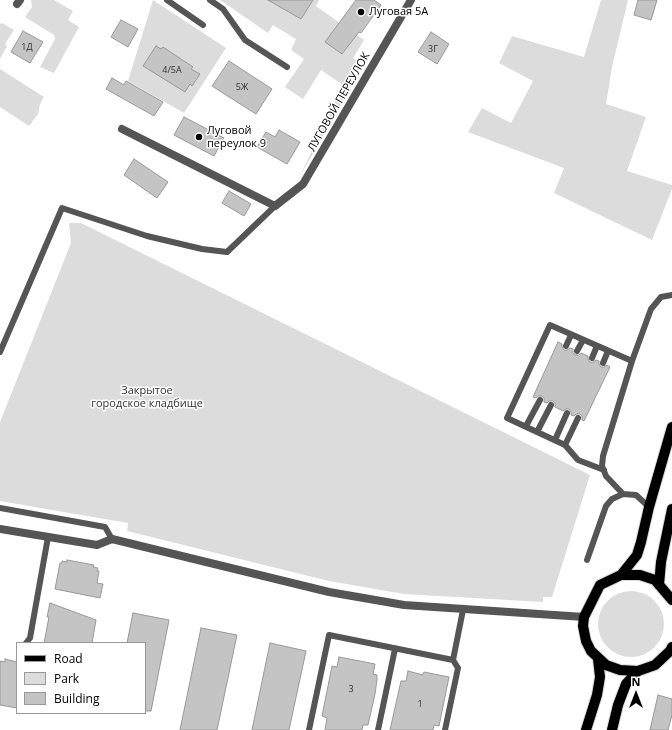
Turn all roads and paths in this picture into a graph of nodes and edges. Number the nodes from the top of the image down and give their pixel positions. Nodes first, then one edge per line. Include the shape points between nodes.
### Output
1 (166, 0) edge
2 (210, 0) edge
3 (411, 0) edge
4 (203, 25) dead end
5 (287, 67) dead end
6 (122, 128) dead end
7 (275, 206) junction
8 (672, 295) edge
9 (571, 335) junction
10 (582, 340) junction
11 (566, 346) dead end
12 (597, 346) junction
13 (577, 351) dead end
14 (608, 351) junction
15 (0, 352) edge
16 (592, 358) dead end
17 (632, 361) junction
18 (603, 363) dead end
19 (540, 400) dead end
20 (551, 405) dead end
21 (567, 413) dead end
22 (578, 418) dead end
23 (526, 426) junction
24 (672, 427) edge
25 (537, 432) junction
26 (555, 440) junction
27 (564, 444) junction
28 (604, 470) junction
29 (623, 494) junction
30 (649, 507) junction
31 (0, 508) edge
32 (672, 509) edge
33 (0, 529) edge
34 (48, 537) junction
35 (112, 539) junction
36 (587, 560) dead end
37 (621, 575) junction
38 (659, 585) junction
39 (672, 600) edge
40 (463, 610) junction
41 (584, 617) junction
42 (27, 642) edge
43 (672, 647) edge
44 (395, 649) junction
45 (598, 659) junction
46 (453, 660) junction
47 (638, 671) junction
48 (309, 730) edge
49 (378, 730) edge
50 (445, 730) edge
51 (586, 730) edge
52 (612, 730) edge

1 - 4 lane
2 - 5 lane via 223,9 245,40
3 - 7 street, ЛУГОВОЙ ПЕРЕУЛОК via 304,184
6 - 7 street
7 - 15 lane via 227,252 147,236 62,208
8 - 17 lane via 661,297 651,309
9 - 10 lane
9 - 11 lane
9 - 23 lane via 550,326 507,418
10 - 12 lane
10 - 13 lane
12 - 14 lane
12 - 16 lane
14 - 17 lane
14 - 18 lane
17 - 28 lane via 603,456
19 - 23 lane
20 - 25 lane
21 - 26 lane
22 - 27 lane
23 - 25 lane
24 - 30 main road
25 - 26 lane
26 - 27 lane
27 - 28 lane via 578,460
28 - 29 lane via 606,476
29 - 30 lane via 636,495
29 - 36 lane via 612,499 606,506
30 - 37 main road via 636,555
31 - 35 lane via 105,527
32 - 38 main road
33 - 34 street
34 - 35 street via 97,545
34 - 42 lane via 30,638
35 - 40 street via 329,592 404,605
37 - 38 main road via 640,575 655,580
37 - 41 main road via 600,585
38 - 39 main road
40 - 41 street
40 - 46 lane
41 - 45 main road via 586,641
43 - 47 main road via 655,665
44 - 46 lane
44 - 48 lane via 329,634
44 - 49 lane
45 - 47 main road via 620,670
45 - 51 main road via 600,677 597,695
46 - 50 lane via 458,668
47 - 52 main road via 626,684

